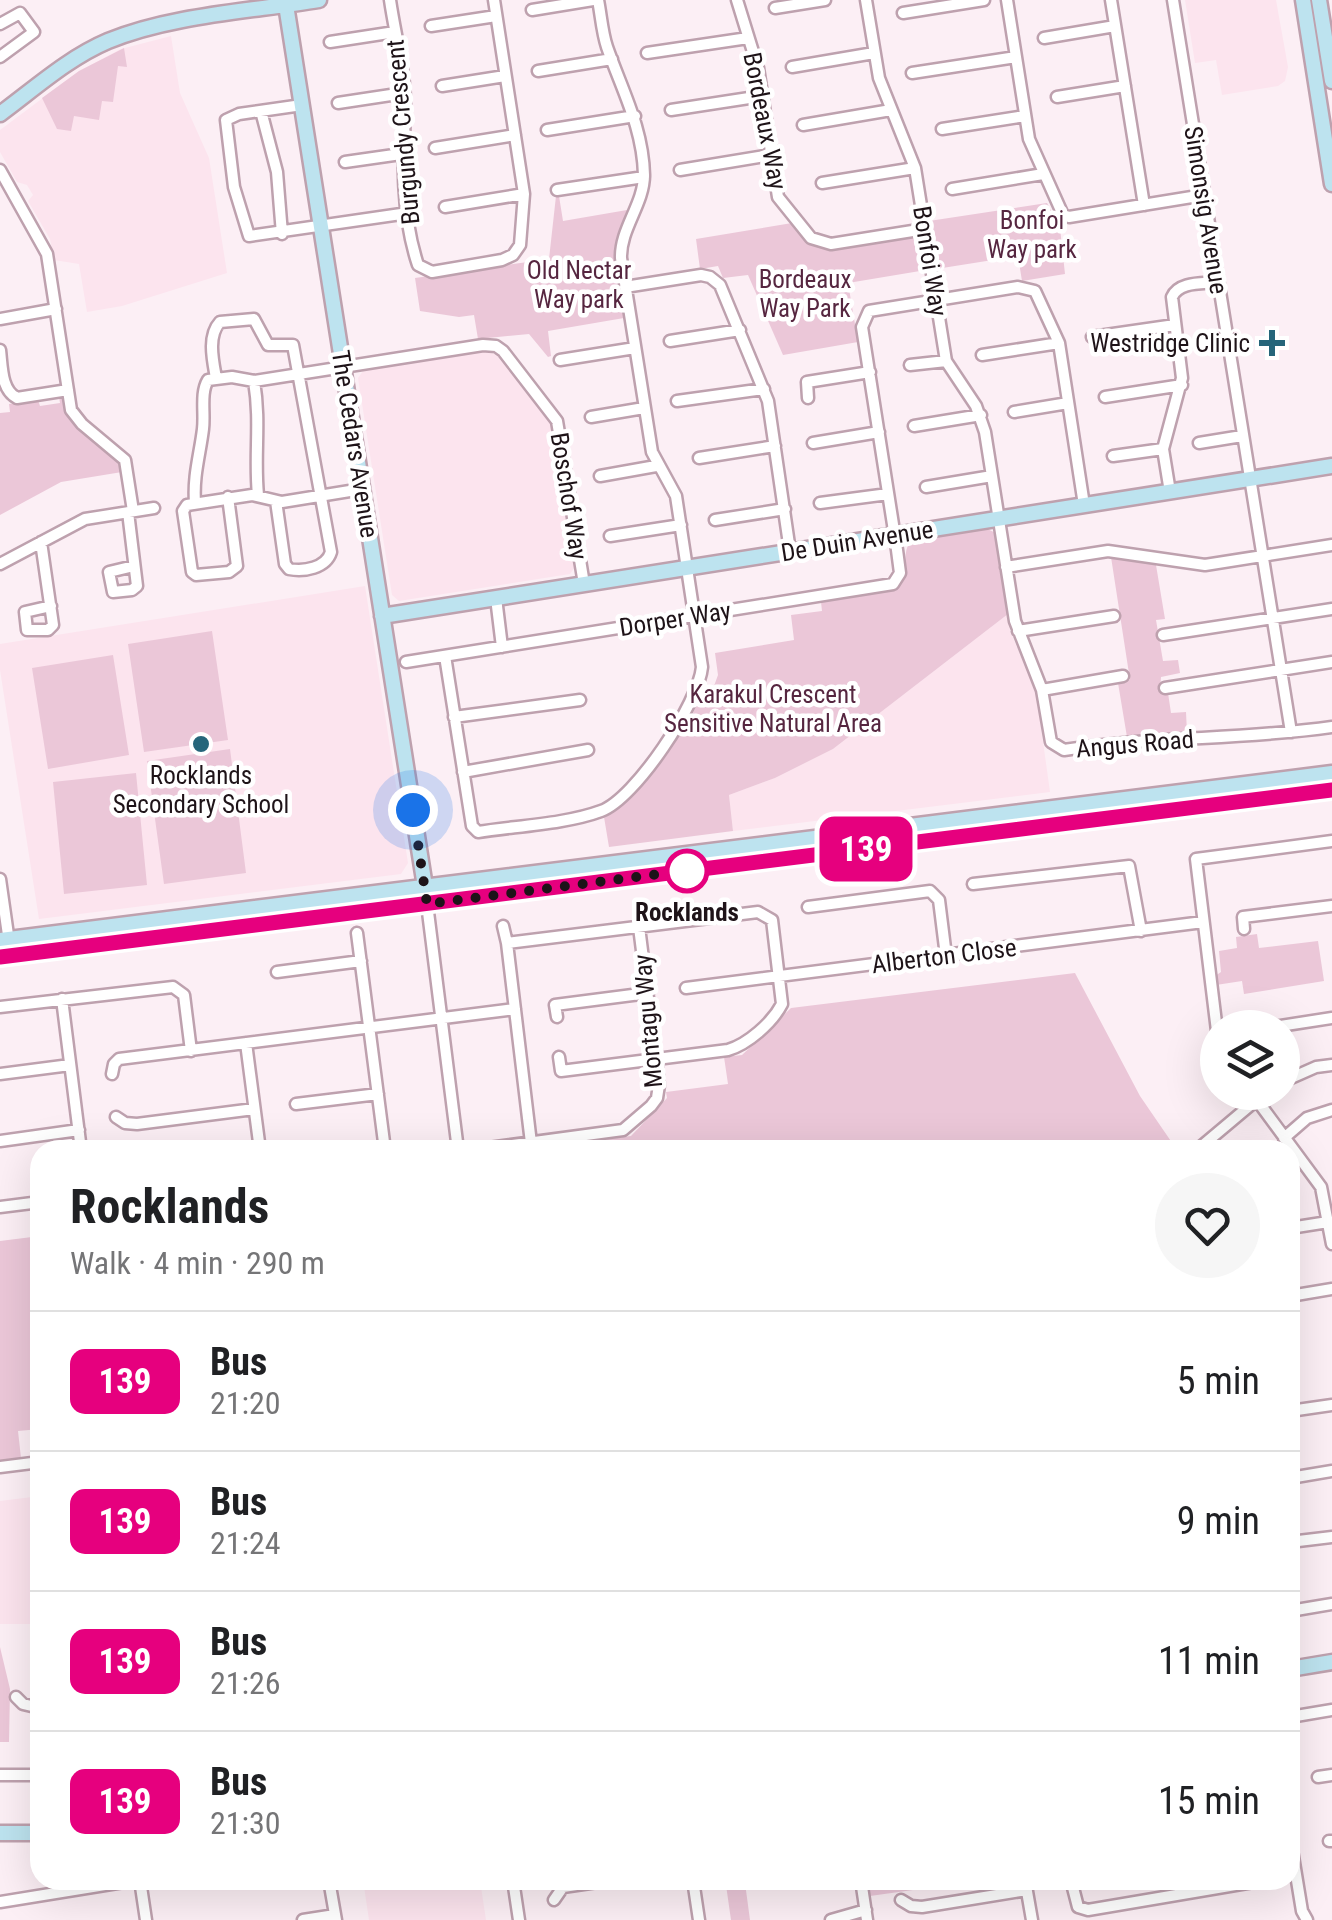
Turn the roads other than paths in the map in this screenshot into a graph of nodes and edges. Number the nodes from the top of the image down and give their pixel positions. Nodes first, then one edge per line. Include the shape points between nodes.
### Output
1 (319, 0) edge
2 (390, 0) edge
3 (494, 0) edge
4 (596, 0) edge
5 (737, 0) edge
6 (825, 0) edge
7 (866, 0) edge
8 (984, 0) edge
9 (1007, 0) edge
10 (1111, 0) edge
11 (1173, 0) edge
12 (1303, 0) edge
13 (1320, 0) edge
14 (286, 3) edge
15 (775, 8) dead end
16 (532, 10) dead end
17 (903, 13) dead end
18 (496, 16) junction
19 (0, 24) edge
20 (431, 26) dead end
21 (1115, 26) junction
22 (394, 32) junction
23 (748, 38) junction
24 (1044, 38) dead end
25 (330, 42) dead end
26 (874, 53) junction
27 (647, 54) dead end
28 (0, 56) edge
29 (1016, 57) junction
30 (612, 59) junction
31 (792, 66) dead end
32 (538, 71) dead end
33 (912, 73) dead end
34 (506, 76) junction
35 (1332, 81) edge
36 (442, 86) dead end
37 (1125, 86) junction
38 (404, 93) junction
39 (762, 96) junction
40 (1056, 97) dead end
41 (338, 103) dead end
42 (302, 106) junction
43 (671, 110) dead end
44 (891, 110) junction
45 (261, 111) junction
46 (0, 114) edge
47 (635, 116) junction
48 (1025, 116) junction
49 (803, 125) dead end
50 (942, 129) dead end
51 (547, 130) dead end
52 (515, 136) junction
53 (435, 148) dead end
54 (401, 154) junction
55 (771, 156) junction
56 (345, 162) dead end
57 (914, 168) junction
58 (0, 170) edge
59 (680, 170) dead end
60 (1044, 174) junction
61 (644, 176) junction
62 (822, 183) dead end
63 (1332, 184) edge
64 (952, 189) dead end
65 (558, 190) dead end
66 (524, 194) junction
67 (1204, 195) junction
68 (1144, 205) junction
69 (446, 206) dead end
70 (408, 214) junction
71 (321, 228) junction
72 (924, 229) junction
73 (282, 234) junction
74 (1218, 282) junction
75 (625, 287) junction
76 (936, 300) junction
77 (56, 309) junction
78 (0, 319) edge
79 (1175, 325) junction
80 (740, 330) junction
81 (1092, 338) dead end
82 (670, 341) dead end
83 (1059, 342) junction
84 (635, 348) junction
85 (0, 350) edge
86 (982, 356) dead end
87 (560, 360) dead end
88 (946, 361) junction
89 (910, 366) dead end
90 (343, 367) junction
91 (870, 372) junction
92 (297, 374) junction
93 (216, 378) junction
94 (254, 381) junction
95 (1182, 385) junction
96 (764, 389) junction
97 (68, 390) junction
98 (1105, 397) dead end
99 (808, 398) dead end
100 (677, 401) dead end
101 (1068, 403) junction
102 (644, 408) junction
103 (1014, 412) dead end
104 (980, 415) junction
105 (591, 417) dead end
106 (914, 426) dead end
107 (879, 432) junction
108 (1242, 436) junction
109 (813, 443) dead end
110 (1198, 444) dead end
111 (775, 446) junction
112 (1163, 449) junction
113 (1113, 456) dead end
114 (699, 458) dead end
115 (656, 466) junction
116 (1332, 466) edge
117 (600, 476) dead end
118 (992, 476) junction
119 (1249, 479) junction
120 (926, 487) dead end
121 (362, 489) junction
122 (1170, 492) junction
123 (888, 494) junction
124 (321, 495) junction
125 (258, 496) junction
126 (228, 497) junction
127 (276, 501) junction
128 (196, 502) junction
129 (820, 503) dead end
130 (1084, 505) junction
131 (154, 508) dead end
132 (785, 509) junction
133 (131, 511) junction
134 (999, 518) junction
135 (715, 520) dead end
136 (681, 525) junction
137 (894, 535) junction
138 (610, 536) dead end
139 (41, 542) junction
140 (1332, 545) edge
141 (790, 552) junction
142 (1262, 556) junction
143 (0, 564) edge
144 (134, 566) dead end
145 (1006, 567) junction
146 (687, 568) junction
147 (584, 584) junction
148 (496, 598) junction
149 (50, 606) dead end
150 (1332, 609) edge
151 (382, 616) junction
152 (695, 616) junction
153 (1114, 616) dead end
154 (1271, 618) junction
155 (1018, 631) junction
156 (1163, 635) dead end
157 (502, 647) junction
158 (445, 656) junction
159 (406, 662) dead end
160 (1332, 662) edge
161 (1280, 670) junction
162 (1124, 676) dead end
163 (1165, 688) dead end
164 (1042, 690) junction
165 (580, 700) dead end
166 (454, 717) junction
167 (1332, 726) edge
168 (1291, 732) junction
169 (588, 750) dead end
170 (463, 772) junction
171 (1332, 772) edge
172 (1332, 790) edge
173 (1332, 841) edge
174 (0, 880) edge
175 (974, 884) dead end
176 (425, 887) junction
177 (427, 904) junction
178 (1332, 906) edge
179 (808, 907) dead end
180 (1203, 922) junction
181 (503, 926) dead end
182 (639, 927) junction
183 (1244, 929) dead end
184 (1140, 931) junction
185 (358, 934) dead end
186 (5, 940) edge
187 (507, 943) junction
188 (6, 956) edge
189 (946, 956) junction
190 (361, 962) junction
191 (278, 972) dead end
192 (780, 977) junction
193 (686, 988) dead end
194 (648, 993) junction
195 (62, 999) junction
196 (0, 1007) edge
197 (515, 1009) junction
198 (1214, 1010) edge
199 (557, 1018) dead end
200 (1332, 1018) edge
201 (442, 1019) junction
202 (1300, 1023) edge
203 (370, 1028) junction
204 (246, 1044) junction
205 (192, 1051) junction
206 (559, 1058) dead end
207 (656, 1059) junction
208 (70, 1065) junction
209 (1332, 1065) edge
210 (0, 1074) edge
211 (112, 1074) dead end
212 (1300, 1074) edge
213 (378, 1094) junction
214 (296, 1104) dead end
215 (254, 1110) junction
216 (1241, 1110) edge
217 (1267, 1110) edge
218 (1332, 1110) edge
219 (116, 1116) dead end
220 (78, 1130) junction
221 (1284, 1138) joint
222 (0, 1140) edge
223 (80, 1140) edge
224 (258, 1140) edge
225 (384, 1140) edge
226 (457, 1140) edge
227 (531, 1140) edge
228 (554, 1140) edge
229 (1208, 1140) edge
230 (1300, 1166) edge
231 (30, 1203) edge
232 (0, 1207) edge
233 (1328, 1222) junction
234 (1300, 1226) edge
235 (1332, 1244) edge
236 (1332, 1289) edge
237 (1300, 1294) edge
238 (1332, 1405) edge
239 (1300, 1410) edge
240 (30, 1463) edge
241 (0, 1467) edge
242 (1332, 1472) edge
243 (1300, 1477) edge
244 (1332, 1537) edge
245 (1300, 1541) edge
246 (1332, 1604) edge
247 (1300, 1609) edge
248 (1332, 1662) edge
249 (1300, 1667) edge
250 (16, 1697) dead end
251 (30, 1706) edge
252 (1332, 1710) edge
253 (1300, 1715) edge
254 (0, 1774) edge
255 (30, 1775) edge
256 (1332, 1775) edge
257 (1318, 1778) dead end
258 (0, 1832) edge
259 (30, 1833) edge
260 (49, 1890) edge
261 (75, 1890) edge
262 (140, 1890) edge
263 (331, 1890) edge
264 (515, 1890) edge
265 (561, 1890) edge
266 (694, 1890) edge
267 (863, 1890) edge
268 (1002, 1890) edge
269 (1027, 1890) edge
270 (1072, 1890) edge
271 (1192, 1890) edge
272 (1297, 1890) edge
273 (50, 1894) junction
274 (554, 1900) dead end
275 (901, 1900) dead end
276 (0, 1902) edge
277 (866, 1915) edge
278 (335, 1918) edge
279 (146, 1920) edge
280 (303, 1920) edge
281 (519, 1920) edge
282 (699, 1920) edge
283 (831, 1920) edge
284 (1032, 1920) edge
285 (1308, 1920) edge

1 - 14 main road
2 - 22 street, Burgundy Crescent
3 - 18 street, Burgundy Crescent
4 - 16 street
4 - 30 street
5 - 23 street, Bordeaux Way
6 - 15 street
7 - 26 street, Bonfoi Way
8 - 17 street
9 - 29 street
10 - 21 street
11 - 67 street, Simonsig Avenue
12 - 63 main road
13 - 35 main road
14 - 42 main road, The Cedars Avenue
14 - 46 main road via 110,40
18 - 20 street
18 - 34 street, Burgundy Crescent
19 - 28 street via 20,12 34,32
21 - 24 street
21 - 37 street
22 - 25 street
22 - 38 street, Burgundy Crescent
23 - 27 street
23 - 39 street, Bordeaux Way
26 - 31 street
26 - 44 street, Bonfoi Way
29 - 33 street
29 - 48 street
30 - 32 street
30 - 47 street
34 - 36 street
34 - 52 street, Burgundy Crescent
37 - 40 street
37 - 68 street
38 - 41 street
38 - 54 street, Burgundy Crescent
39 - 43 street
39 - 55 street, Bordeaux Way
42 - 45 street
42 - 71 main road, The Cedars Avenue
44 - 49 street
44 - 57 street, Bonfoi Way
45 - 73 street via 275,160
45 - 73 street via 226,121 231,170 250,236
47 - 51 street
47 - 61 street
48 - 50 street
48 - 60 street
52 - 53 street
52 - 66 street, Burgundy Crescent
54 - 56 street
54 - 70 street, Burgundy Crescent
55 - 59 street
55 - 72 street, Bordeaux Way via 778,196 811,238 830,244
57 - 62 street
57 - 72 street, Bonfoi Way
58 - 77 street via 43,243
60 - 64 street
60 - 68 street via 1067,217
61 - 65 street
61 - 75 street via 621,248
66 - 69 street
66 - 70 street, Burgundy Crescent via 518,251 487,262 424,270
67 - 68 street
67 - 74 street, Simonsig Avenue
70 - 71 street
71 - 73 street
71 - 90 main road, The Cedars Avenue
72 - 76 street, Bonfoi Way
74 - 79 street via 1176,289
74 - 108 street, Simonsig Avenue
75 - 80 street via 710,276
75 - 84 street
76 - 83 street via 1029,288
76 - 88 street, Bonfoi Way
76 - 91 street via 866,315
77 - 78 street
77 - 97 street
79 - 81 street
79 - 95 street
80 - 82 street
80 - 96 street
83 - 86 street
83 - 101 street
84 - 87 street
84 - 102 street
85 - 97 street via 10,395
88 - 89 street
88 - 104 street, Bonfoi Way
90 - 92 street, Boschof Way
90 - 121 main road, The Cedars Avenue
90 - 147 street, Boschof Way via 483,345 503,351 557,420
91 - 99 street via 807,382
91 - 107 street
92 - 93 street via 292,344 268,345 250,319 220,322 214,330
92 - 94 street, Boschof Way
92 - 124 street
93 - 94 street, Boschof Way
93 - 128 street via 204,387
94 - 125 street
95 - 98 street
95 - 112 street
96 - 100 street
96 - 111 street
97 - 133 street via 73,414 125,460
101 - 103 street
101 - 130 street
102 - 105 street
102 - 115 street
104 - 106 street
104 - 118 street, Bonfoi Way
107 - 109 street
107 - 123 street
108 - 110 street
108 - 119 street, Simonsig Avenue
111 - 114 street
111 - 132 street
112 - 113 street
112 - 122 street
115 - 117 street
115 - 136 street via 672,487
116 - 119 main road, De Duin Avenue
118 - 120 street
118 - 134 street, Bonfoi Way
119 - 122 main road, De Duin Avenue
119 - 142 street, Simonsig Avenue
121 - 124 street
121 - 151 main road, The Cedars Avenue
122 - 130 main road, De Duin Avenue
123 - 129 street
123 - 137 street
124 - 127 street
124 - 127 street via 328,560 295,570 285,564
125 - 126 street
125 - 127 street
126 - 128 street
126 - 128 street via 238,561 229,572 192,572 183,511
130 - 134 main road, De Duin Avenue
131 - 133 street
132 - 135 street
132 - 141 street
133 - 139 street via 85,519
133 - 144 street
134 - 137 main road, De Duin Avenue
134 - 145 street, Angus Road
136 - 138 street
136 - 146 street
137 - 141 main road, De Duin Avenue
137 - 152 street, Dorper Way via 900,574 893,584
139 - 143 street
139 - 149 street
140 - 142 street
141 - 146 main road, De Duin Avenue
142 - 145 street via 1199,565 1108,551
142 - 154 street, Simonsig Avenue
145 - 155 street, Angus Road
146 - 147 main road, De Duin Avenue
146 - 152 street
147 - 148 main road, De Duin Avenue
148 - 151 main road, De Duin Avenue
148 - 157 street
150 - 154 street
151 - 176 main road, The Cedars Avenue
152 - 157 street, Dorper Way
152 - 170 street via 702,668 694,698 628,792 604,810 478,832
153 - 155 street
154 - 156 street
154 - 161 street, Simonsig Avenue
155 - 164 street, Angus Road
157 - 158 street, Dorper Way
158 - 159 street, Dorper Way
158 - 166 street
160 - 161 street
161 - 163 street
161 - 168 street, Simonsig Avenue
162 - 164 street
164 - 168 street, Angus Road via 1051,742 1064,750
165 - 166 street
166 - 170 street
167 - 168 street, Angus Road
169 - 170 street
171 - 176 main road
172 - 177 main road
173 - 180 street via 1196,860
174 - 186 street
175 - 184 street via 1129,866
176 - 177 main road, The Cedars Avenue
176 - 186 main road
177 - 188 main road
177 - 201 street
178 - 183 street via 1243,917
179 - 189 street via 930,891 939,900
180 - 184 street, Alberton Close
180 - 198 street
181 - 187 street
182 - 187 street
182 - 192 street via 762,913 773,924
182 - 194 street, Montagu Way
184 - 189 street, Alberton Close
185 - 190 street
186 - 188 street
187 - 197 street
189 - 192 street, Alberton Close
190 - 191 street
190 - 203 street
192 - 193 street, Alberton Close
192 - 207 street via 780,1008 745,1043
194 - 199 street via 555,1005
194 - 207 street, Montagu Way
195 - 196 street
195 - 205 street via 178,988
195 - 208 street
197 - 201 street
197 - 227 street
200 - 202 street
201 - 203 street
201 - 226 street
203 - 204 street
203 - 213 street
204 - 205 street
204 - 215 street
205 - 211 street via 119,1059
206 - 207 street via 561,1071
207 - 228 street, Montagu Way via 657,1098 629,1127
208 - 210 street
208 - 220 street
209 - 212 street
213 - 214 street
213 - 225 street
215 - 219 street via 137,1124
215 - 224 street
216 - 229 street
217 - 221 street
218 - 221 street via 1307,1118
220 - 222 street
220 - 223 street
230 - 233 street via 1322,1190
231 - 232 street
233 - 234 street
233 - 235 street
236 - 237 street
238 - 239 street
240 - 241 street
242 - 243 street
244 - 245 street
246 - 247 street
248 - 249 main road
250 - 251 street
252 - 253 street
254 - 255 street
256 - 257 street
258 - 259 main road
260 - 273 street
261 - 273 street
262 - 279 street
263 - 278 street
264 - 281 street
265 - 274 street
266 - 282 street
267 - 277 street
268 - 275 street via 922,1907
269 - 284 street
270 - 271 street via 1078,1907 1088,1910
272 - 285 street
273 - 276 street
277 - 283 street
278 - 280 street

